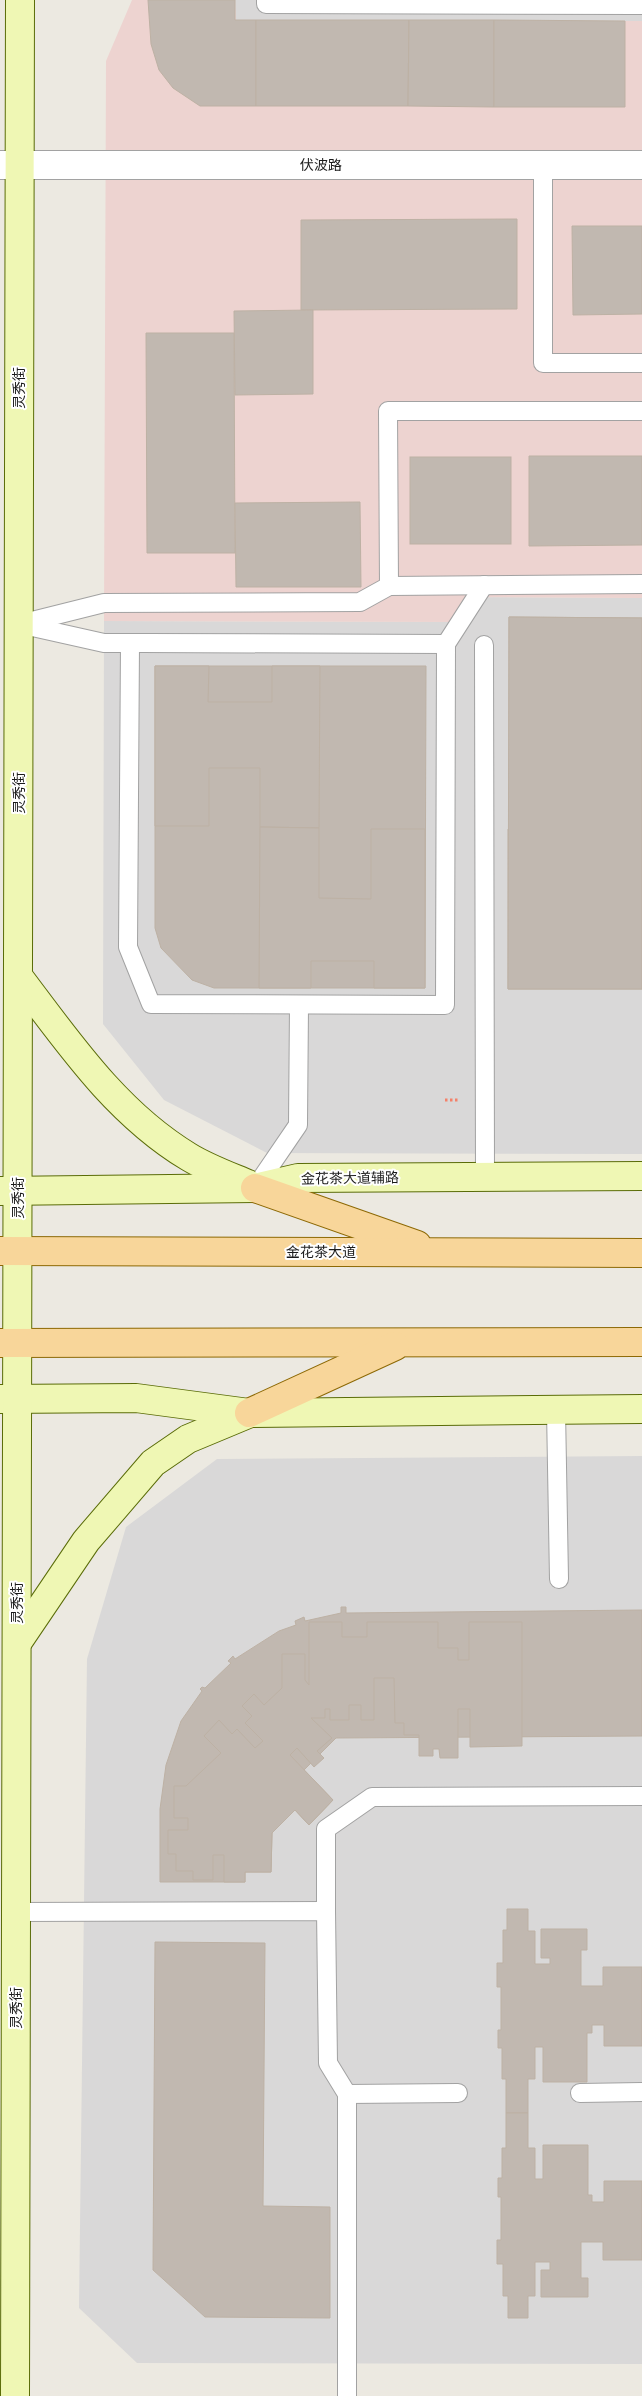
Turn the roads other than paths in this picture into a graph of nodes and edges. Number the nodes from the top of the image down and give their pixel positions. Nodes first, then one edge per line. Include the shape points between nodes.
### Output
1 (20, 0) edge
2 (266, 0) edge
3 (642, 5) edge
4 (543, 165) junction
5 (642, 165) edge
6 (10, 166) edge
7 (642, 364) edge
8 (642, 411) edge
9 (642, 584) edge
10 (484, 585) junction
11 (389, 586) junction
12 (19, 624) junction
13 (130, 643) junction
14 (446, 644) junction
15 (484, 645) dead end
16 (18, 976) junction
17 (0, 998) edge
18 (298, 1005) junction
19 (642, 1176) edge
20 (485, 1177) junction
21 (255, 1188) junction
22 (9, 1191) edge
23 (9, 1251) edge
24 (437, 1252) junction
25 (642, 1253) edge
26 (642, 1342) edge
27 (9, 1343) edge
28 (403, 1343) junction
29 (9, 1398) edge
30 (642, 1408) edge
31 (556, 1410) junction
32 (249, 1413) junction
33 (559, 1579) dead end
34 (0, 1613) edge
35 (17, 1643) junction
36 (642, 1796) edge
37 (326, 1911) junction
38 (16, 1912) junction
39 (8, 2055) edge
40 (642, 2092) edge
41 (458, 2093) dead end
42 (580, 2093) dead end
43 (347, 2094) junction
44 (15, 2396) edge
45 (347, 2396) edge

1 - 6 main road, 灵秀街
2 - 3 lane via 266,4
4 - 5 street, 伏波路
4 - 6 street, 伏波路
4 - 7 lane via 543,364
6 - 12 main road, 灵秀街
8 - 11 lane via 388,411
9 - 10 lane
10 - 11 lane
10 - 14 lane
11 - 12 lane via 360,602 104,603
12 - 13 lane via 104,643
12 - 16 main road, 灵秀街
13 - 14 lane
13 - 18 lane via 128,948 151,1004
14 - 18 lane via 445,1006
15 - 20 lane
16 - 17 main road
16 - 21 main road via 92,1073 145,1126 190,1158
16 - 22 main road, 灵秀街
18 - 21 lane via 298,1125
19 - 20 main road, 金花茶大道辅路
20 - 21 main road, 金花茶大道辅路 via 298,1178
21 - 22 main road, 金花茶大道辅路
21 - 24 main road
22 - 23 main road, 灵秀街
23 - 24 main road, 金花茶大道
23 - 27 main road, 灵秀街
24 - 25 main road, 金花茶大道
26 - 28 main road
27 - 28 main road
27 - 29 main road, 灵秀街
28 - 32 main road
29 - 32 main road via 136,1398
29 - 35 main road, 灵秀街
30 - 31 main road
31 - 32 main road
31 - 33 lane
32 - 35 main road via 188,1440 153,1463 86,1540
34 - 35 main road
35 - 38 main road, 灵秀街
36 - 37 lane via 372,1797 326,1829
37 - 38 lane
37 - 43 lane via 328,2063
38 - 39 main road, 灵秀街
39 - 44 main road, 灵秀街
40 - 42 lane
41 - 43 lane
43 - 45 lane

